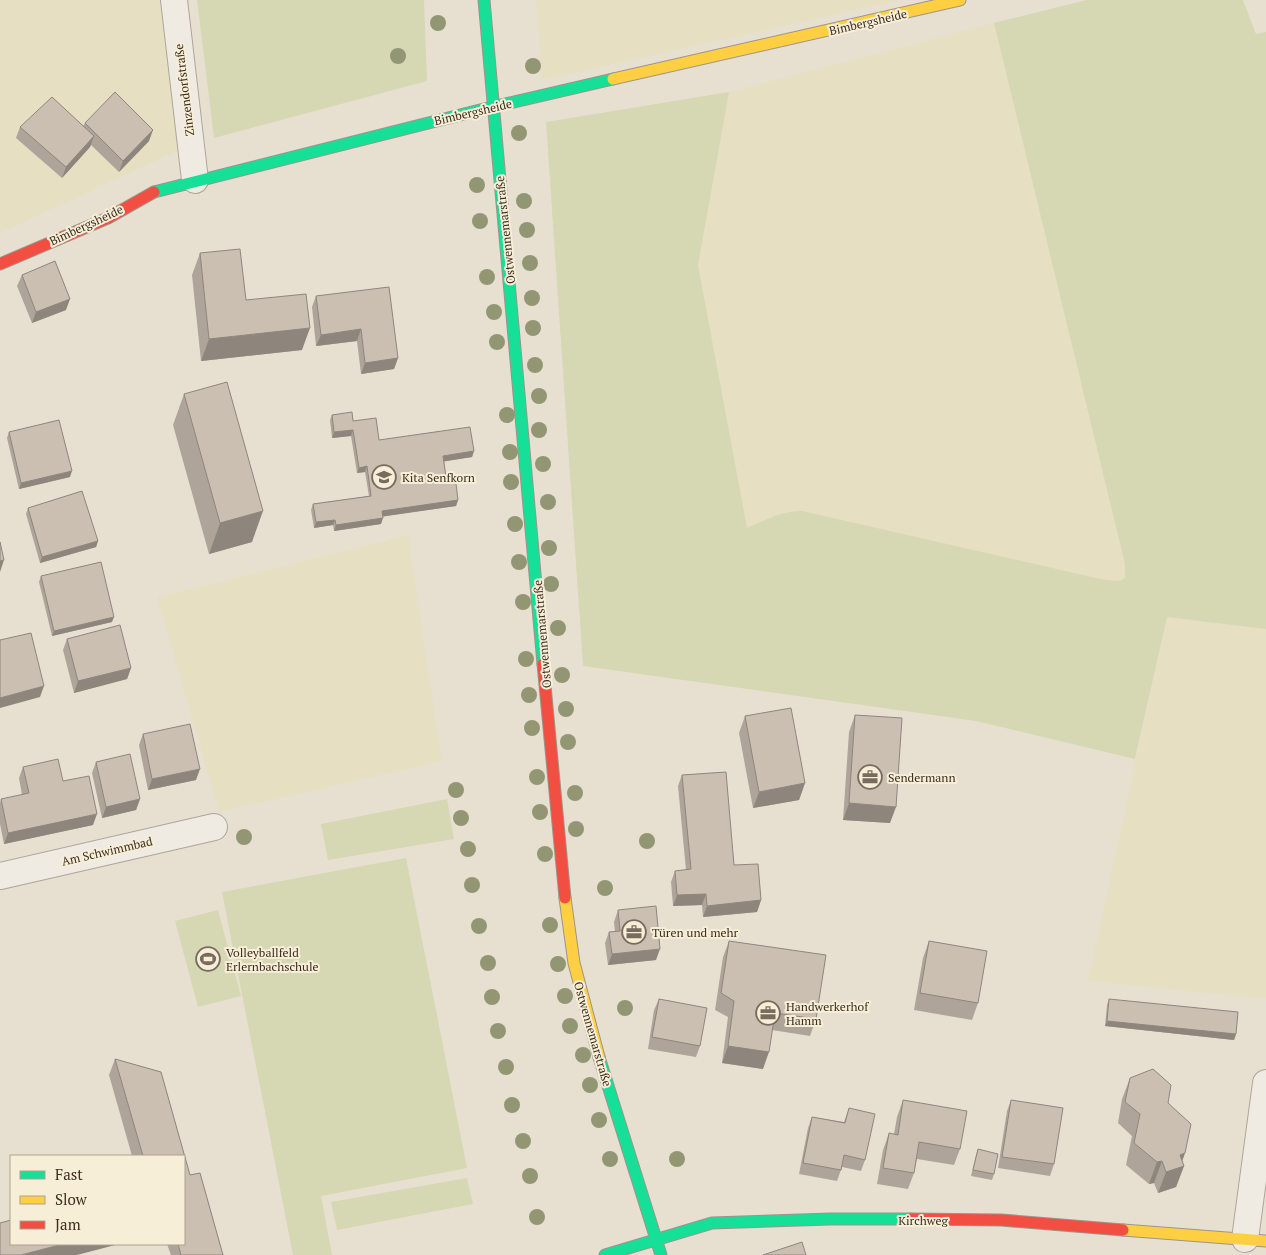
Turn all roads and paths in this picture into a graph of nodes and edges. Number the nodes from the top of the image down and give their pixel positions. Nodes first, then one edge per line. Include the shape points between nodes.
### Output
1 (174, 0) edge
2 (484, 0) edge
3 (960, 0) edge
4 (492, 107) junction
5 (195, 180) junction
6 (0, 264) edge
7 (214, 827) dead end
8 (0, 876) edge
9 (1266, 1082) edge
10 (656, 1238) junction
11 (1256, 1240) edge
12 (605, 1255) edge
13 (662, 1255) edge

1 - 5 street, Zinzendorfstraße
2 - 4 street, Ostwennemarstraße
3 - 4 street, Bimbergsheide
4 - 5 street, Bimbergsheide
4 - 10 street, Ostwennemarstraße via 563,884 574,962 591,1032
5 - 6 street, Bimbergsheide via 150,193 108,218
7 - 8 street, Am Schwimmbad
9 - 11 street, Kirchweg
10 - 11 street, Kirchweg via 712,1223 1001,1220
10 - 12 street, Kirchweg
10 - 13 street, Ostwennemarstraße

